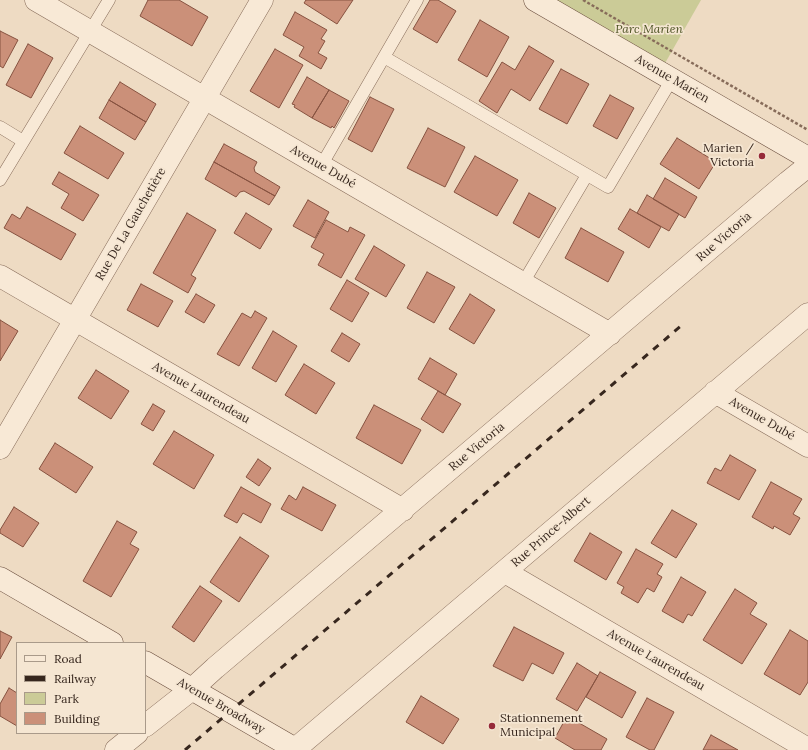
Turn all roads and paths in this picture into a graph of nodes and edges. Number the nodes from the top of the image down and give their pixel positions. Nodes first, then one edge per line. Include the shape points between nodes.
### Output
1 (36, 0) edge
2 (109, 0) edge
3 (262, 0) edge
4 (417, 0) edge
5 (535, 0) edge
6 (583, 0) edge
7 (90, 31) junction
8 (384, 57) junction
9 (672, 79) junction
10 (205, 99) junction
11 (0, 127) edge
12 (808, 130) edge
13 (23, 141) junction
14 (808, 158) edge
15 (321, 166) junction
16 (808, 166) edge
17 (587, 175) junction
18 (0, 180) edge
19 (0, 276) edge
20 (523, 283) junction
21 (808, 314) edge
22 (75, 319) junction
23 (610, 334) junction
24 (715, 392) junction
25 (808, 446) edge
26 (0, 448) edge
27 (402, 510) junction
28 (505, 572) junction
29 (0, 578) edge
30 (110, 642) edge
31 (146, 663) edge
32 (192, 689) junction
33 (146, 725) edge
34 (136, 734) edge
35 (808, 749) edge
36 (116, 750) edge
37 (295, 750) edge

1 - 7 street, Avenue Dubé
2 - 7 lane
3 - 10 street, Rue De La Gauchetière
4 - 8 lane
5 - 9 street, Avenue Marien
6 - 12 path
7 - 10 street, Avenue Dubé
7 - 13 lane
8 - 15 lane
8 - 17 lane
9 - 14 street, Avenue Marien
9 - 17 lane via 608,187
10 - 15 street, Avenue Dubé
10 - 22 street, Rue De La Gauchetière
11 - 13 lane
13 - 18 lane
15 - 20 street, Avenue Dubé
16 - 23 street, Rue Victoria
17 - 20 lane
19 - 22 street, Avenue Laurendeau
20 - 23 street, Avenue Dubé
21 - 24 street, Rue Prince-Albert
22 - 26 street, Rue De La Gauchetière
22 - 27 street, Avenue Laurendeau
23 - 27 street, Rue Victoria
24 - 25 street, Avenue Dubé
24 - 28 street, Rue Prince-Albert
27 - 32 street, Rue Victoria
28 - 35 street, Avenue Laurendeau
28 - 37 street, Rue Prince-Albert
29 - 30 street
31 - 32 street, Avenue Broadway
32 - 33 street, Rue Victoria
32 - 37 street, Avenue Broadway
34 - 36 street

